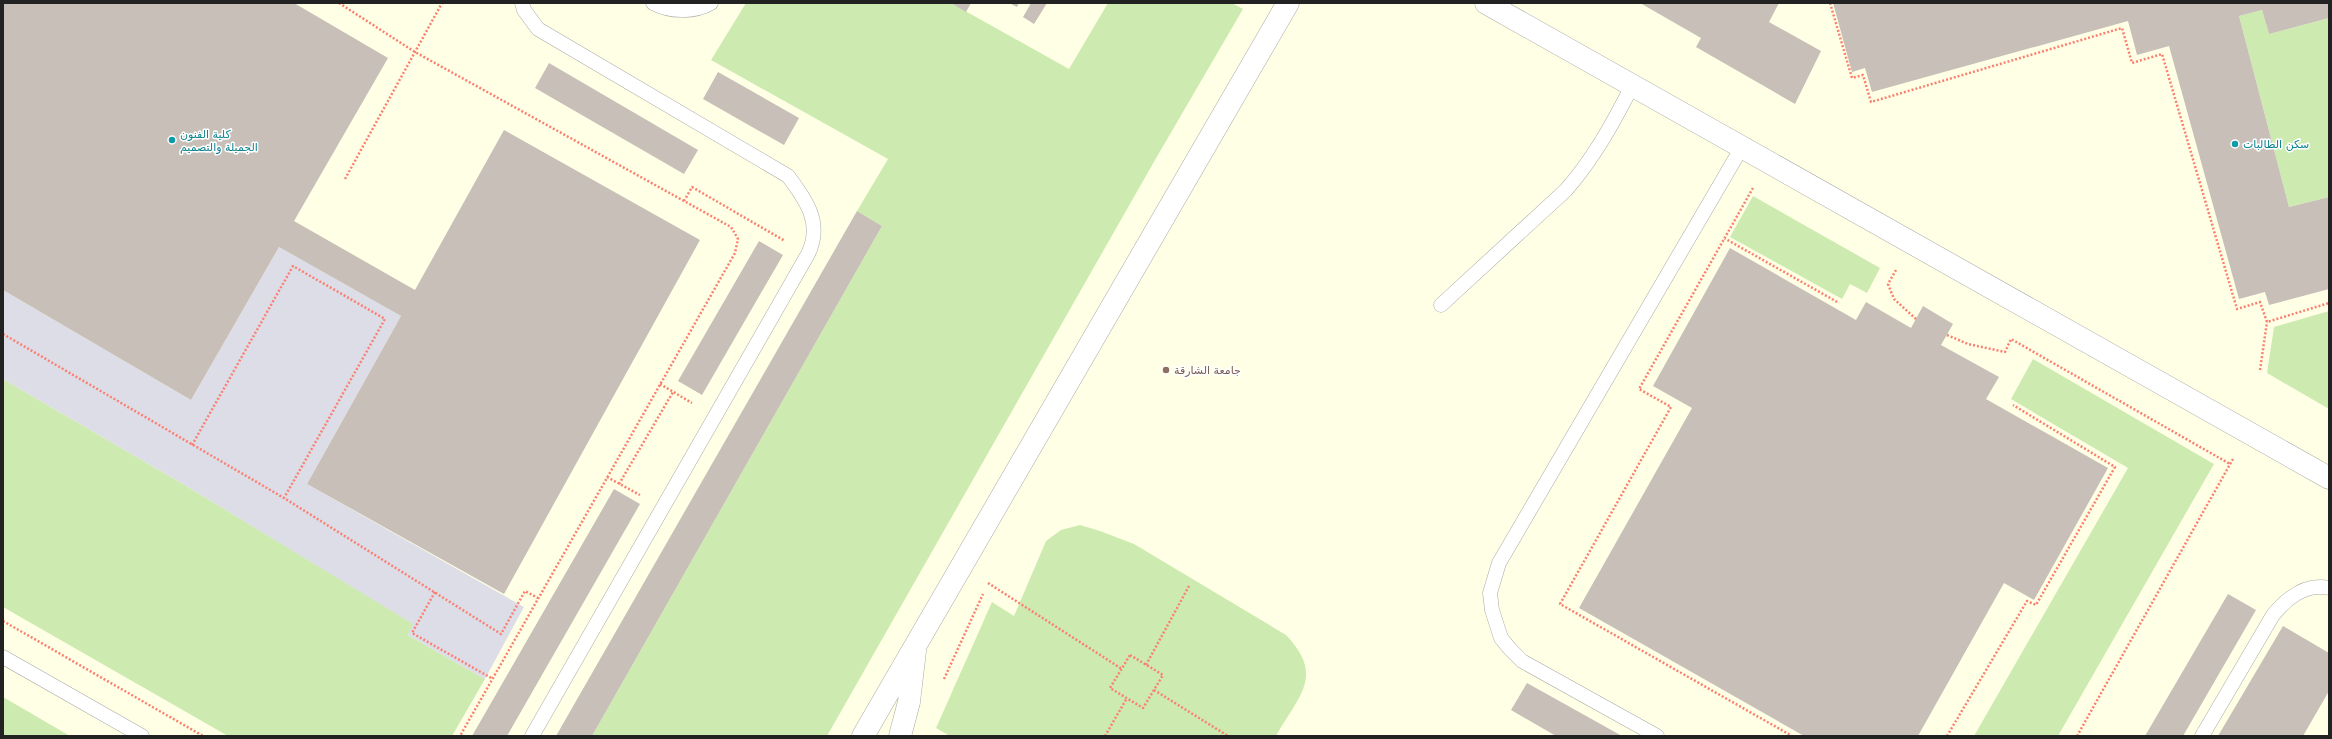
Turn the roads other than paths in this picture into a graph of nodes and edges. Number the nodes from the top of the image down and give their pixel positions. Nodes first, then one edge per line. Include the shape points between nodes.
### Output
1 (522, 3) edge
2 (653, 3) edge
3 (711, 3) edge
4 (1288, 3) edge
5 (1486, 3) edge
6 (1632, 86) junction
7 (1742, 147) junction
8 (1441, 305) dead end
9 (2329, 478) edge
10 (2329, 588) edge
11 (915, 644) junction
12 (3, 657) edge
13 (142, 736) edge
14 (532, 736) edge
15 (863, 736) edge
16 (900, 736) edge
17 (1657, 736) edge
18 (2202, 736) edge

1 - 14 lane via 538,29 788,176 805,198 813,221 813,244 808,254
2 - 3 lane via 674,10 691,10
4 - 11 street
5 - 6 street
6 - 7 street
6 - 8 lane via 1584,170 1566,190
7 - 9 street
7 - 17 lane via 1499,563 1491,587 1492,610 1501,638 1522,661
10 - 18 lane via 2306,589 2286,599 2273,615
11 - 15 street
11 - 16 street via 909,702
12 - 13 lane

